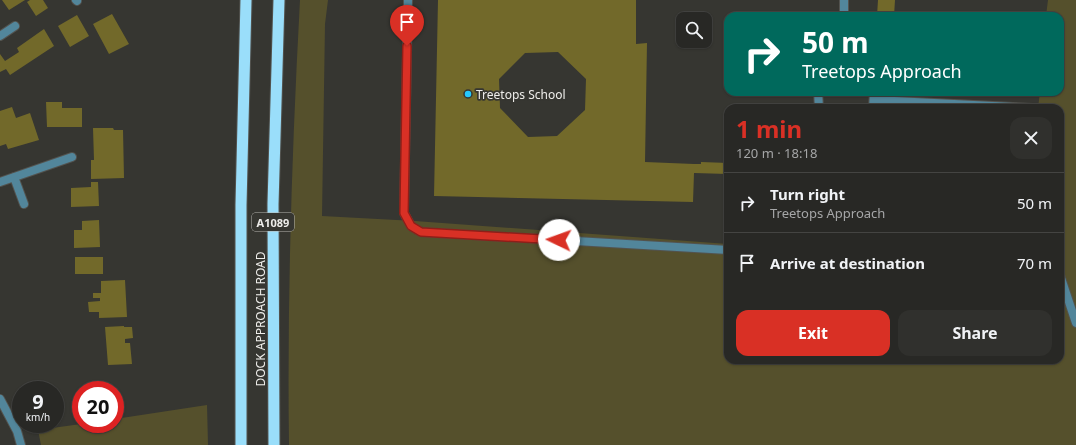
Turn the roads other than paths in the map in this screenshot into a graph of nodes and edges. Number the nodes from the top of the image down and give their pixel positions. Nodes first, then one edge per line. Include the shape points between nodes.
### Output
1 (246, 0) edge
2 (279, 0) edge
3 (408, 0) edge
4 (844, 0) edge
5 (844, 12) edge
6 (16, 26) dead end
7 (0, 36) edge
8 (874, 100) edge
9 (907, 104) edge
10 (72, 157) dead end
11 (14, 176) junction
12 (0, 182) edge
13 (24, 204) dead end
14 (724, 250) edge
15 (1064, 287) edge
16 (1076, 323) edge
17 (0, 399) edge
18 (21, 445) edge
19 (241, 445) edge
20 (274, 445) edge

1 - 19 highway, DOCK APPROACH ROAD / A1089 via 241,205
2 - 20 highway, DOCK APPROACH ROAD / A1089 via 273,204
3 - 14 street via 404,213 411,226 421,232
4 - 5 street
6 - 7 street
8 - 9 street
10 - 11 street
11 - 12 street
11 - 13 street
15 - 16 street
17 - 18 street via 17,431

